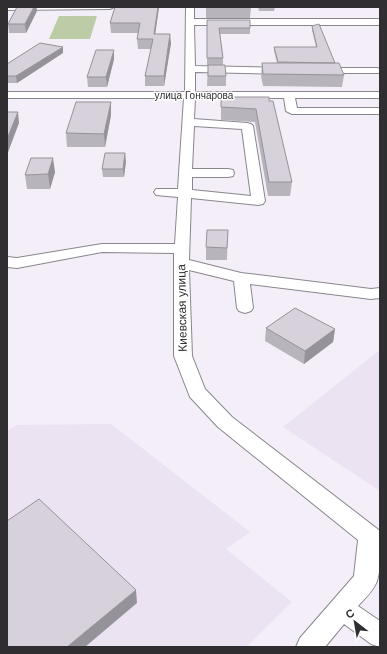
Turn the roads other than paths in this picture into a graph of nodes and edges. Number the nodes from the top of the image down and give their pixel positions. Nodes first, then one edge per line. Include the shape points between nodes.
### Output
1 (110, 7) edge
2 (7, 8) edge
3 (190, 15) edge
4 (380, 22) edge
5 (190, 69) junction
6 (292, 71) edge
7 (308, 71) edge
8 (377, 71) dead end
9 (7, 94) edge
10 (190, 95) junction
11 (289, 95) junction
12 (380, 95) edge
13 (380, 111) edge
14 (188, 122) junction
15 (186, 173) junction
16 (228, 173) dead end
17 (161, 192) dead end
18 (186, 192) junction
19 (181, 256) junction
20 (7, 262) edge
21 (241, 278) junction
22 (380, 293) edge
23 (245, 308) dead end
24 (375, 541) edge
25 (342, 608) junction
26 (380, 636) edge
27 (309, 647) edge

1 - 2 street
3 - 4 street
3 - 5 street, Киевская улица
5 - 6 street
5 - 10 street, Киевская улица
7 - 8 street
9 - 10 street, улица Гончарова
10 - 11 street, улица Гончарова
10 - 14 street, Киевская улица
11 - 12 street, улица Гончарова
11 - 13 street via 292,111
14 - 15 street, Киевская улица
14 - 18 street via 247,126 258,201
15 - 16 street
15 - 18 street, Киевская улица
17 - 18 street
18 - 19 street, Киевская улица
19 - 20 street via 102,248 17,263
19 - 21 street
19 - 24 street, Киевская улица via 183,356 198,392 225,422
21 - 22 street
21 - 23 street
24 - 25 street via 365,580
25 - 26 street
25 - 27 street

